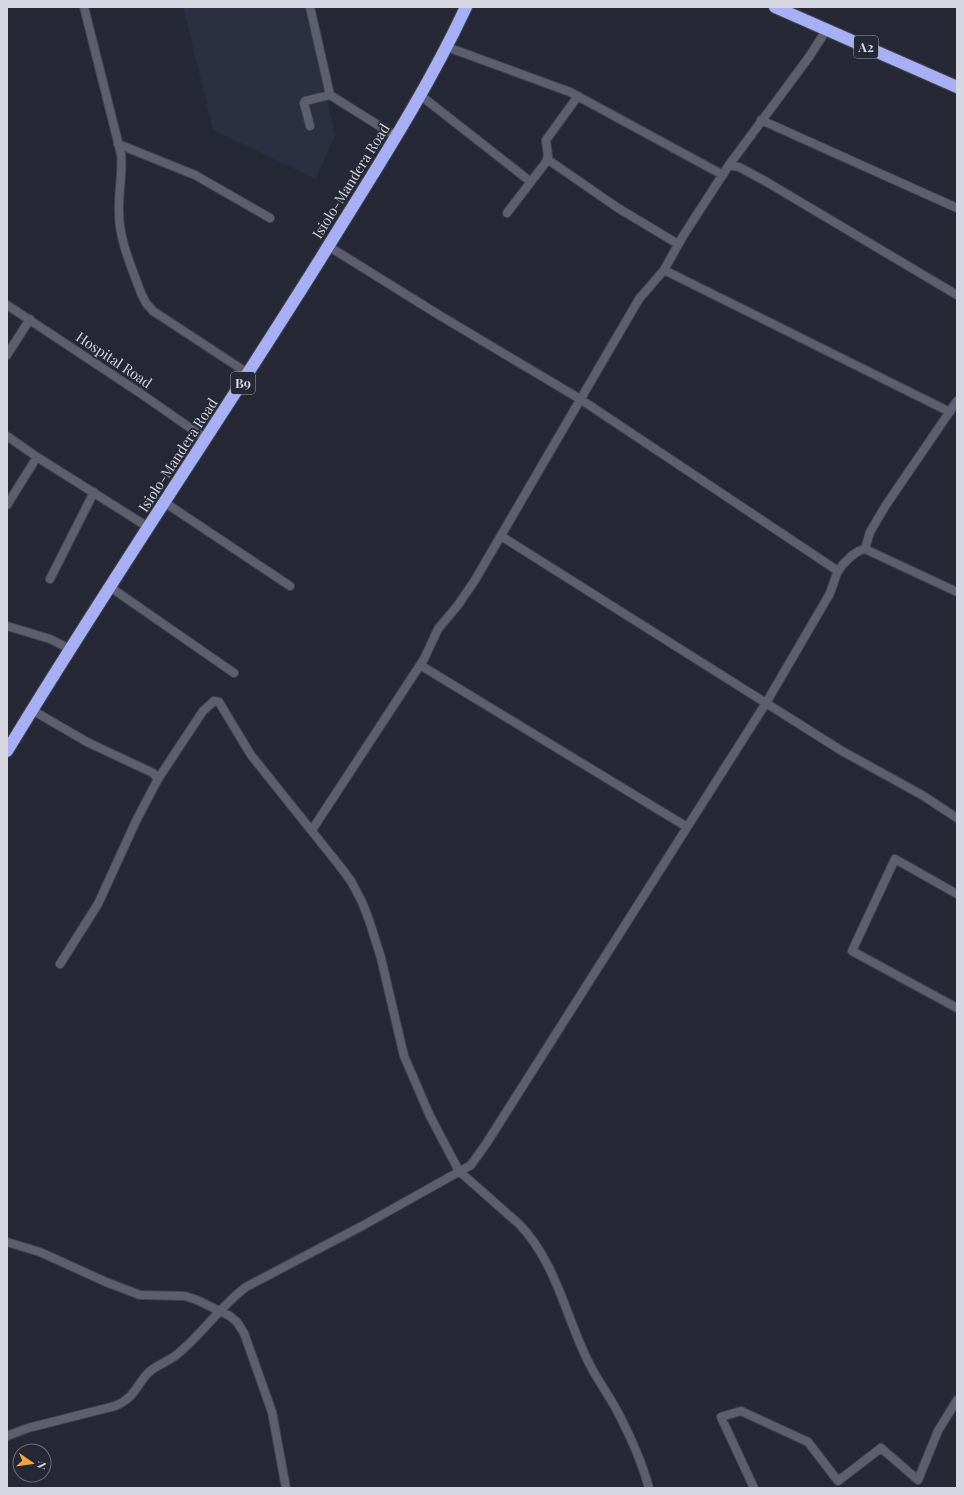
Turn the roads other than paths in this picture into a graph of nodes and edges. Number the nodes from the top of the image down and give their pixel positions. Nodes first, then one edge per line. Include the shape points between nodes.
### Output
1 (84, 7) edge
2 (310, 7) edge
3 (466, 7) edge
4 (775, 7) edge
5 (827, 29) junction
6 (447, 47) junction
7 (957, 87) edge
8 (330, 95) junction
9 (420, 95) junction
10 (578, 96) junction
11 (761, 120) junction
12 (310, 126) dead end
13 (397, 137) junction
14 (118, 144) junction
15 (547, 159) junction
16 (729, 165) junction
17 (723, 175) junction
18 (531, 182) junction
19 (957, 208) edge
20 (508, 214) dead end
21 (270, 218) dead end
22 (678, 244) junction
23 (328, 246) junction
24 (664, 270) junction
25 (957, 295) edge
26 (7, 305) edge
27 (30, 319) junction
28 (7, 355) edge
29 (249, 374) junction
30 (580, 399) junction
31 (957, 401) edge
32 (950, 412) junction
33 (7, 436) edge
34 (206, 439) junction
35 (37, 457) junction
36 (94, 492) junction
37 (164, 502) junction
38 (7, 505) edge
39 (148, 527) junction
40 (501, 536) junction
41 (865, 549) junction
42 (838, 571) junction
43 (50, 579) dead end
44 (290, 586) dead end
45 (110, 587) junction
46 (957, 592) edge
47 (7, 626) edge
48 (70, 649) junction
49 (420, 665) junction
50 (234, 673) dead end
51 (766, 703) junction
52 (32, 710) junction
53 (7, 751) edge
54 (158, 779) junction
55 (957, 818) edge
56 (688, 827) junction
57 (312, 830) junction
58 (957, 894) edge
59 (60, 964) dead end
60 (957, 1008) edge
61 (459, 1171) junction
62 (7, 1242) edge
63 (221, 1312) junction
64 (957, 1400) edge
65 (7, 1436) edge
66 (286, 1488) edge
67 (649, 1488) edge
68 (754, 1488) edge

1 - 14 street
2 - 8 street
3 - 6 highway, Isiolo-Mandera Road / B9
4 - 5 highway, A2
5 - 7 highway, A2
5 - 11 street
6 - 9 highway, Isiolo-Mandera Road / B9
6 - 10 street
8 - 12 street via 305,101
8 - 13 street
9 - 13 highway, Isiolo-Mandera Road / B9
9 - 18 street
10 - 15 street via 546,140
10 - 17 street
11 - 16 street
11 - 19 street
13 - 23 highway, Isiolo-Mandera Road / B9
14 - 21 street via 195,175
14 - 29 street via 123,170 119,202 120,227 146,303 153,311
15 - 18 street
15 - 22 street via 618,208
16 - 17 street
16 - 25 street via 739,167 765,181
17 - 22 street
18 - 20 street
22 - 24 street
23 - 29 highway, Isiolo-Mandera Road / B9
23 - 30 street
24 - 30 street via 639,300
24 - 32 street
26 - 27 street, Hospital Road
27 - 28 street
27 - 34 street, Hospital Road
29 - 34 highway, Isiolo-Mandera Road / B9
30 - 40 street
30 - 42 street
31 - 32 street
32 - 41 street via 886,506 870,532
33 - 35 street
34 - 37 highway, Isiolo-Mandera Road / B9
35 - 36 street
35 - 38 street
36 - 39 street
36 - 43 street
37 - 39 highway, Isiolo-Mandera Road / B9
37 - 44 street
39 - 45 highway, Isiolo-Mandera Road / B9
40 - 49 street via 464,596 438,629
40 - 51 street
41 - 42 street via 852,556
41 - 46 street
42 - 51 street via 835,584
45 - 48 highway, Isiolo-Mandera Road / B9
45 - 50 street
47 - 48 street via 50,639
48 - 52 highway, Isiolo-Mandera Road / B9
49 - 56 street
49 - 57 street
51 - 55 street
51 - 56 street
52 - 53 highway, Isiolo-Mandera Road / B9
52 - 54 street
54 - 57 street via 203,710 217,700 251,755
54 - 59 street via 98,904
56 - 61 street via 486,1144 471,1164
57 - 61 street via 351,881 362,902 381,958 404,1056 430,1116
58 - 60 street via 895,860 852,952
61 - 63 street via 246,1287 232,1298
61 - 67 street via 528,1234 542,1254 590,1365 630,1435
62 - 63 street via 40,1252 140,1295 185,1296
63 - 65 street via 175,1356 150,1372 126,1402
63 - 66 street via 237,1322 244,1333 272,1412
64 - 68 street via 938,1431 918,1480 881,1448 838,1481 808,1442 741,1411 721,1418

